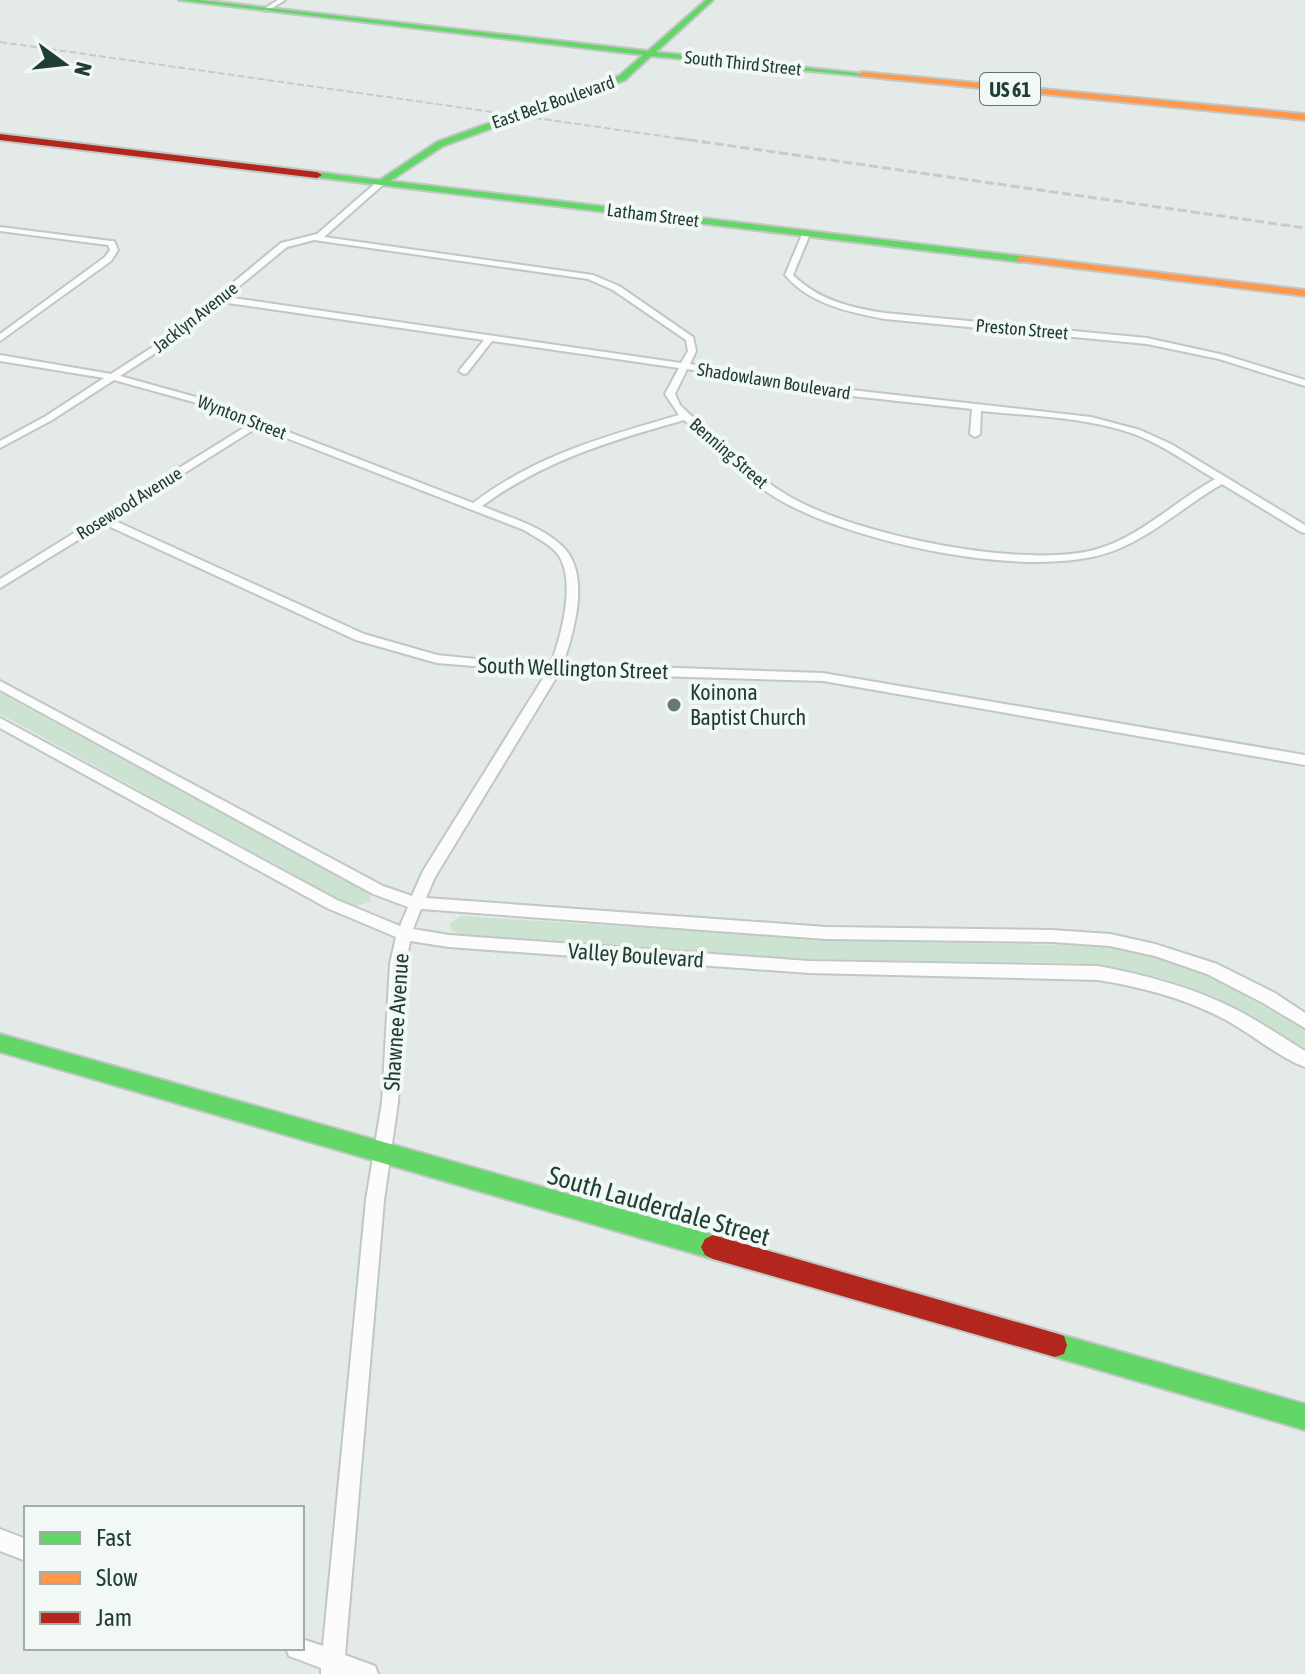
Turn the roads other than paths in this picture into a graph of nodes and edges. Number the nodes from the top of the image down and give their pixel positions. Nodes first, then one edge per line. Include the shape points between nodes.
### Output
1 (182, 0) edge
2 (710, 0) edge
3 (274, 5) edge
4 (653, 54) junction
5 (1305, 117) edge
6 (0, 137) edge
7 (381, 183) junction
8 (0, 229) edge
9 (806, 234) junction
10 (316, 238) junction
11 (1305, 293) edge
12 (219, 299) junction
13 (0, 338) edge
14 (490, 338) junction
15 (0, 358) edge
16 (683, 366) junction
17 (464, 371) dead end
18 (113, 377) junction
19 (1305, 383) edge
20 (977, 406) junction
21 (686, 416) junction
22 (258, 423) junction
23 (975, 434) dead end
24 (0, 445) edge
25 (1223, 479) junction
26 (474, 507) junction
27 (102, 519) junction
28 (1305, 530) edge
29 (0, 584) edge
30 (556, 668) junction
31 (0, 685) edge
32 (0, 722) edge
33 (1305, 760) edge
34 (414, 903) junction
35 (404, 934) junction
36 (1305, 1021) edge
37 (0, 1043) edge
38 (1305, 1060) edge
39 (381, 1152) junction
40 (1305, 1417) edge
41 (0, 1540) edge
42 (24, 1549) edge
43 (301, 1650) edge
44 (333, 1668) edge
45 (367, 1674) edge

1 - 3 street, South Third Street / US 61
2 - 4 street, East Belz Boulevard
3 - 4 street, South Third Street / US 61
4 - 5 street, South Third Street / US 61
4 - 7 street, East Belz Boulevard via 607,85 440,144
6 - 7 street, Latham Street
7 - 9 street, Latham Street
7 - 10 street, Jacklyn Avenue
8 - 13 street via 91,239 111,243 114,250
9 - 11 street, Latham Street
9 - 19 street, Preston Street via 789,275 805,289 847,308 1147,341
10 - 12 street, Jacklyn Avenue via 284,245
10 - 16 street, Benning Street via 598,280 686,335 692,351
12 - 14 street, Shadowlawn Boulevard
12 - 18 street, Jacklyn Avenue
14 - 16 street, Shadowlawn Boulevard
14 - 17 street
15 - 18 street, Wynton Street
16 - 20 street, Shadowlawn Boulevard via 833,391
16 - 21 street, Benning Street via 670,394
18 - 22 street, Wynton Street
18 - 24 street, Jacklyn Avenue
20 - 23 street
20 - 25 street, Shadowlawn Boulevard via 1123,428
21 - 25 street, Benning Street via 765,485 814,513 891,537 1022,558 1071,558 1108,550
21 - 26 street via 554,456
22 - 26 street, Wynton Street
22 - 27 street, Rosewood Avenue
25 - 28 street, Shadowlawn Boulevard
26 - 30 street, Shawnee Avenue via 528,528 564,555 572,587
27 - 29 street, Rosewood Avenue
27 - 30 street, South Wellington Street via 390,648 459,663
30 - 33 street, South Wellington Street via 823,677
30 - 34 street, Shawnee Avenue
31 - 34 street, Valley Boulevard via 378,890
32 - 35 street, Valley Boulevard via 332,904
34 - 35 street, Shawnee Avenue
34 - 36 street, Valley Boulevard via 826,933 1110,940 1212,969
35 - 38 street, Valley Boulevard via 464,943 809,967 1098,973 1185,994 1230,1014
35 - 39 street, Shawnee Avenue
37 - 39 street, South Lauderdale Street
39 - 40 street, South Lauderdale Street
39 - 44 street, Shawnee Avenue
41 - 42 street
43 - 44 street
44 - 45 street

